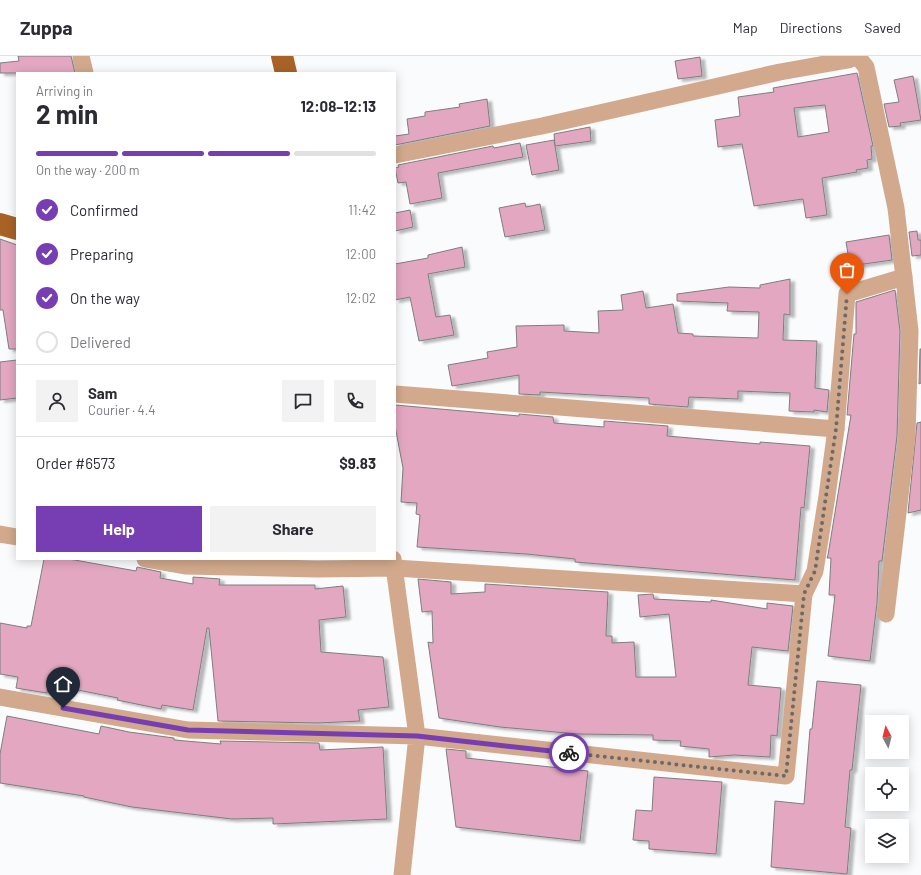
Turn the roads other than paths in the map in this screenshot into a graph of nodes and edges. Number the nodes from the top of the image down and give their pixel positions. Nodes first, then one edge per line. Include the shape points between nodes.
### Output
1 (81, 56) edge
2 (282, 56) edge
3 (858, 57) edge
4 (85, 72) edge
5 (286, 72) edge
6 (396, 155) edge
7 (0, 224) edge
8 (16, 229) edge
9 (904, 277) junction
10 (396, 394) edge
11 (836, 429) junction
12 (0, 534) edge
13 (16, 537) edge
14 (151, 560) edge
15 (394, 563) edge
16 (804, 594) junction
17 (886, 614) dead end
18 (0, 697) edge
19 (417, 736) junction
20 (402, 875) edge

1 - 4 street
2 - 5 main road
3 - 6 street via 542,126
3 - 9 street via 866,67 894,200
7 - 8 main road
9 - 11 street via 847,294
9 - 17 street via 910,331 907,437
10 - 11 street
11 - 16 street via 815,571
12 - 13 street
14 - 15 street via 185,566 317,569
15 - 16 street
15 - 19 street
16 - 19 street via 786,776
18 - 19 street via 188,730
19 - 20 street

